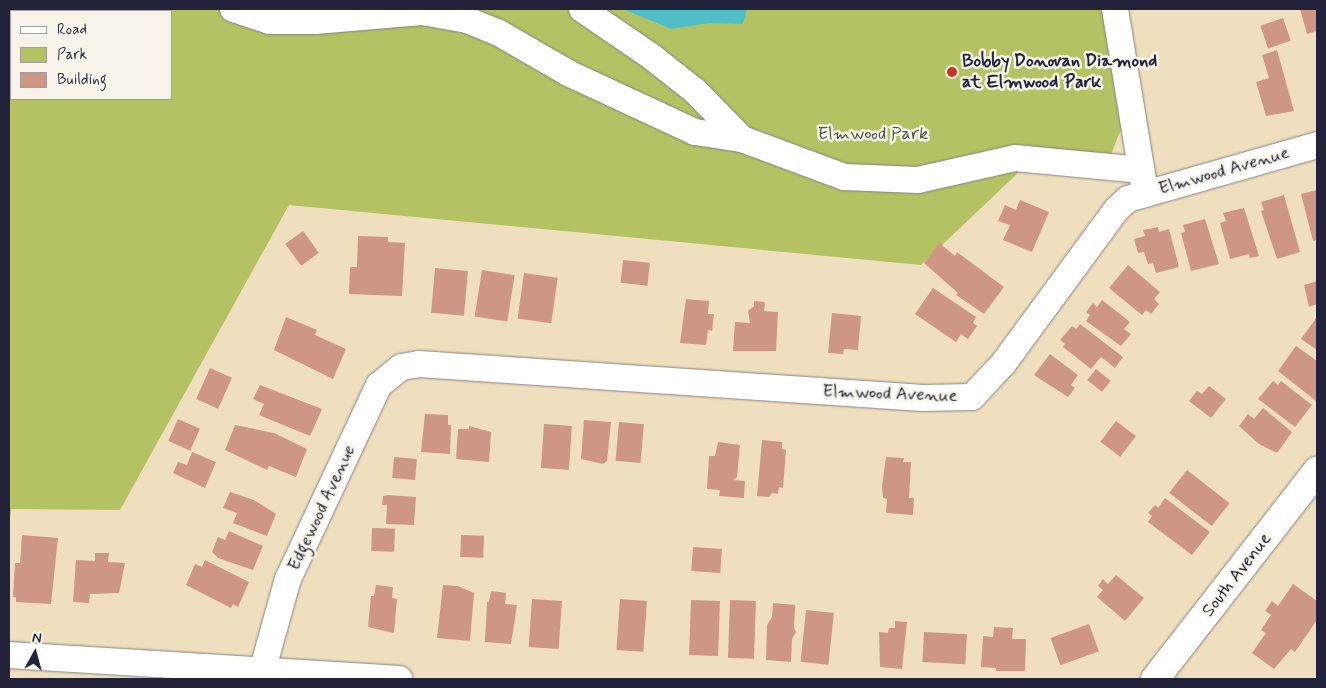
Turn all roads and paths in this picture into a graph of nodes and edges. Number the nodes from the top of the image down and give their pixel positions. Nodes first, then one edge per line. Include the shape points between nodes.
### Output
1 (233, 9) edge
2 (582, 9) edge
3 (1115, 9) edge
4 (742, 139) junction
5 (1317, 145) edge
6 (1143, 181) junction
7 (419, 364) joint
8 (1317, 471) edge
9 (9, 655) edge
10 (261, 675) edge
11 (399, 679) edge
12 (1155, 679) edge

1 - 4 street via 270,21 315,21 422,12 466,20 499,33 568,73 695,132
2 - 4 street via 695,91
3 - 6 street
4 - 6 street via 844,177 918,180 1015,158
5 - 6 street, Elmwood Avenue
6 - 7 street, Elmwood Avenue via 1117,209 1003,364 972,397 923,398
7 - 10 street, Edgewood Avenue via 401,367 379,385 288,579
8 - 12 main road, South Avenue
9 - 10 street
10 - 11 street

